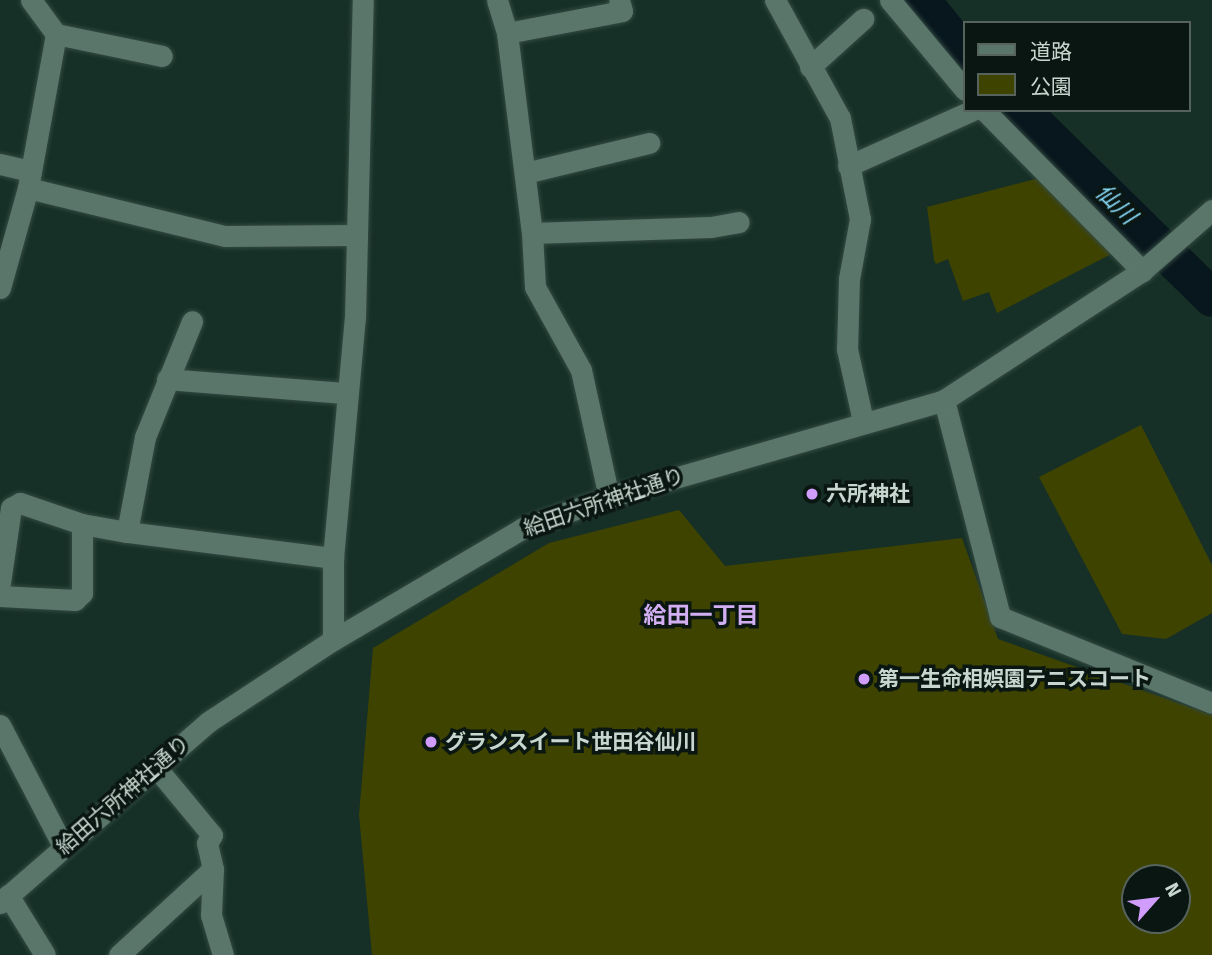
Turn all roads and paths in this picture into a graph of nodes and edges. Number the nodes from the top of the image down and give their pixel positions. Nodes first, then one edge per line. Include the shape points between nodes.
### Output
1 (31, 0) edge
2 (363, 0) edge
3 (497, 0) edge
4 (619, 0) edge
5 (775, 0) edge
6 (890, 0) edge
7 (863, 19) dead end
8 (507, 33) junction
9 (56, 34) junction
10 (162, 56) dead end
11 (810, 67) junction
12 (964, 89) edge
13 (969, 112) edge
14 (986, 112) edge
15 (649, 143) dead end
16 (0, 164) edge
17 (848, 166) junction
18 (525, 173) junction
19 (29, 180) junction
20 (1210, 215) edge
21 (739, 222) dead end
22 (532, 233) junction
23 (354, 235) junction
24 (1147, 267) junction
25 (0, 288) edge
26 (192, 321) dead end
27 (167, 379) junction
28 (346, 393) junction
29 (944, 400) junction
30 (863, 421) junction
31 (609, 497) junction
32 (82, 524) junction
33 (127, 532) junction
34 (333, 558) junction
35 (0, 583) edge
36 (0, 596) edge
37 (333, 639) junction
38 (1212, 703) edge
39 (0, 725) edge
40 (154, 765) junction
41 (63, 846) junction
42 (213, 869) junction
43 (4, 899) edge
44 (45, 955) edge
45 (119, 955) edge
46 (223, 955) edge

1 - 9 street
2 - 23 street
3 - 8 street
4 - 8 street via 622,10
5 - 11 street
6 - 12 street
7 - 11 street
8 - 18 street
9 - 10 street
9 - 19 street
11 - 17 street via 840,118
13 - 17 street
14 - 24 street
15 - 18 street
16 - 19 street
17 - 30 street via 860,219 849,279 847,349
18 - 22 street
19 - 23 street via 225,236
19 - 25 street
20 - 24 street, 給田六所神社通り
21 - 22 street via 711,227
22 - 31 street via 535,287 581,370
23 - 28 street via 355,318
24 - 29 street, 給田六所神社通り
26 - 27 street
27 - 28 street
27 - 33 street via 145,437
28 - 34 street
29 - 30 street, 給田六所神社通り
29 - 38 street via 1000,617
30 - 31 street, 給田六所神社通り
31 - 37 street, 給田六所神社通り via 523,528
32 - 33 street
32 - 35 street via 20,503 11,508
32 - 36 street via 82,593 75,600
33 - 34 street
34 - 37 street
37 - 40 street, 給田六所神社通り via 250,691
39 - 41 street
40 - 41 street, 給田六所神社通り
40 - 42 street via 207,824
41 - 43 street, 給田六所神社通り
42 - 45 street
42 - 46 street via 211,915
43 - 44 street

